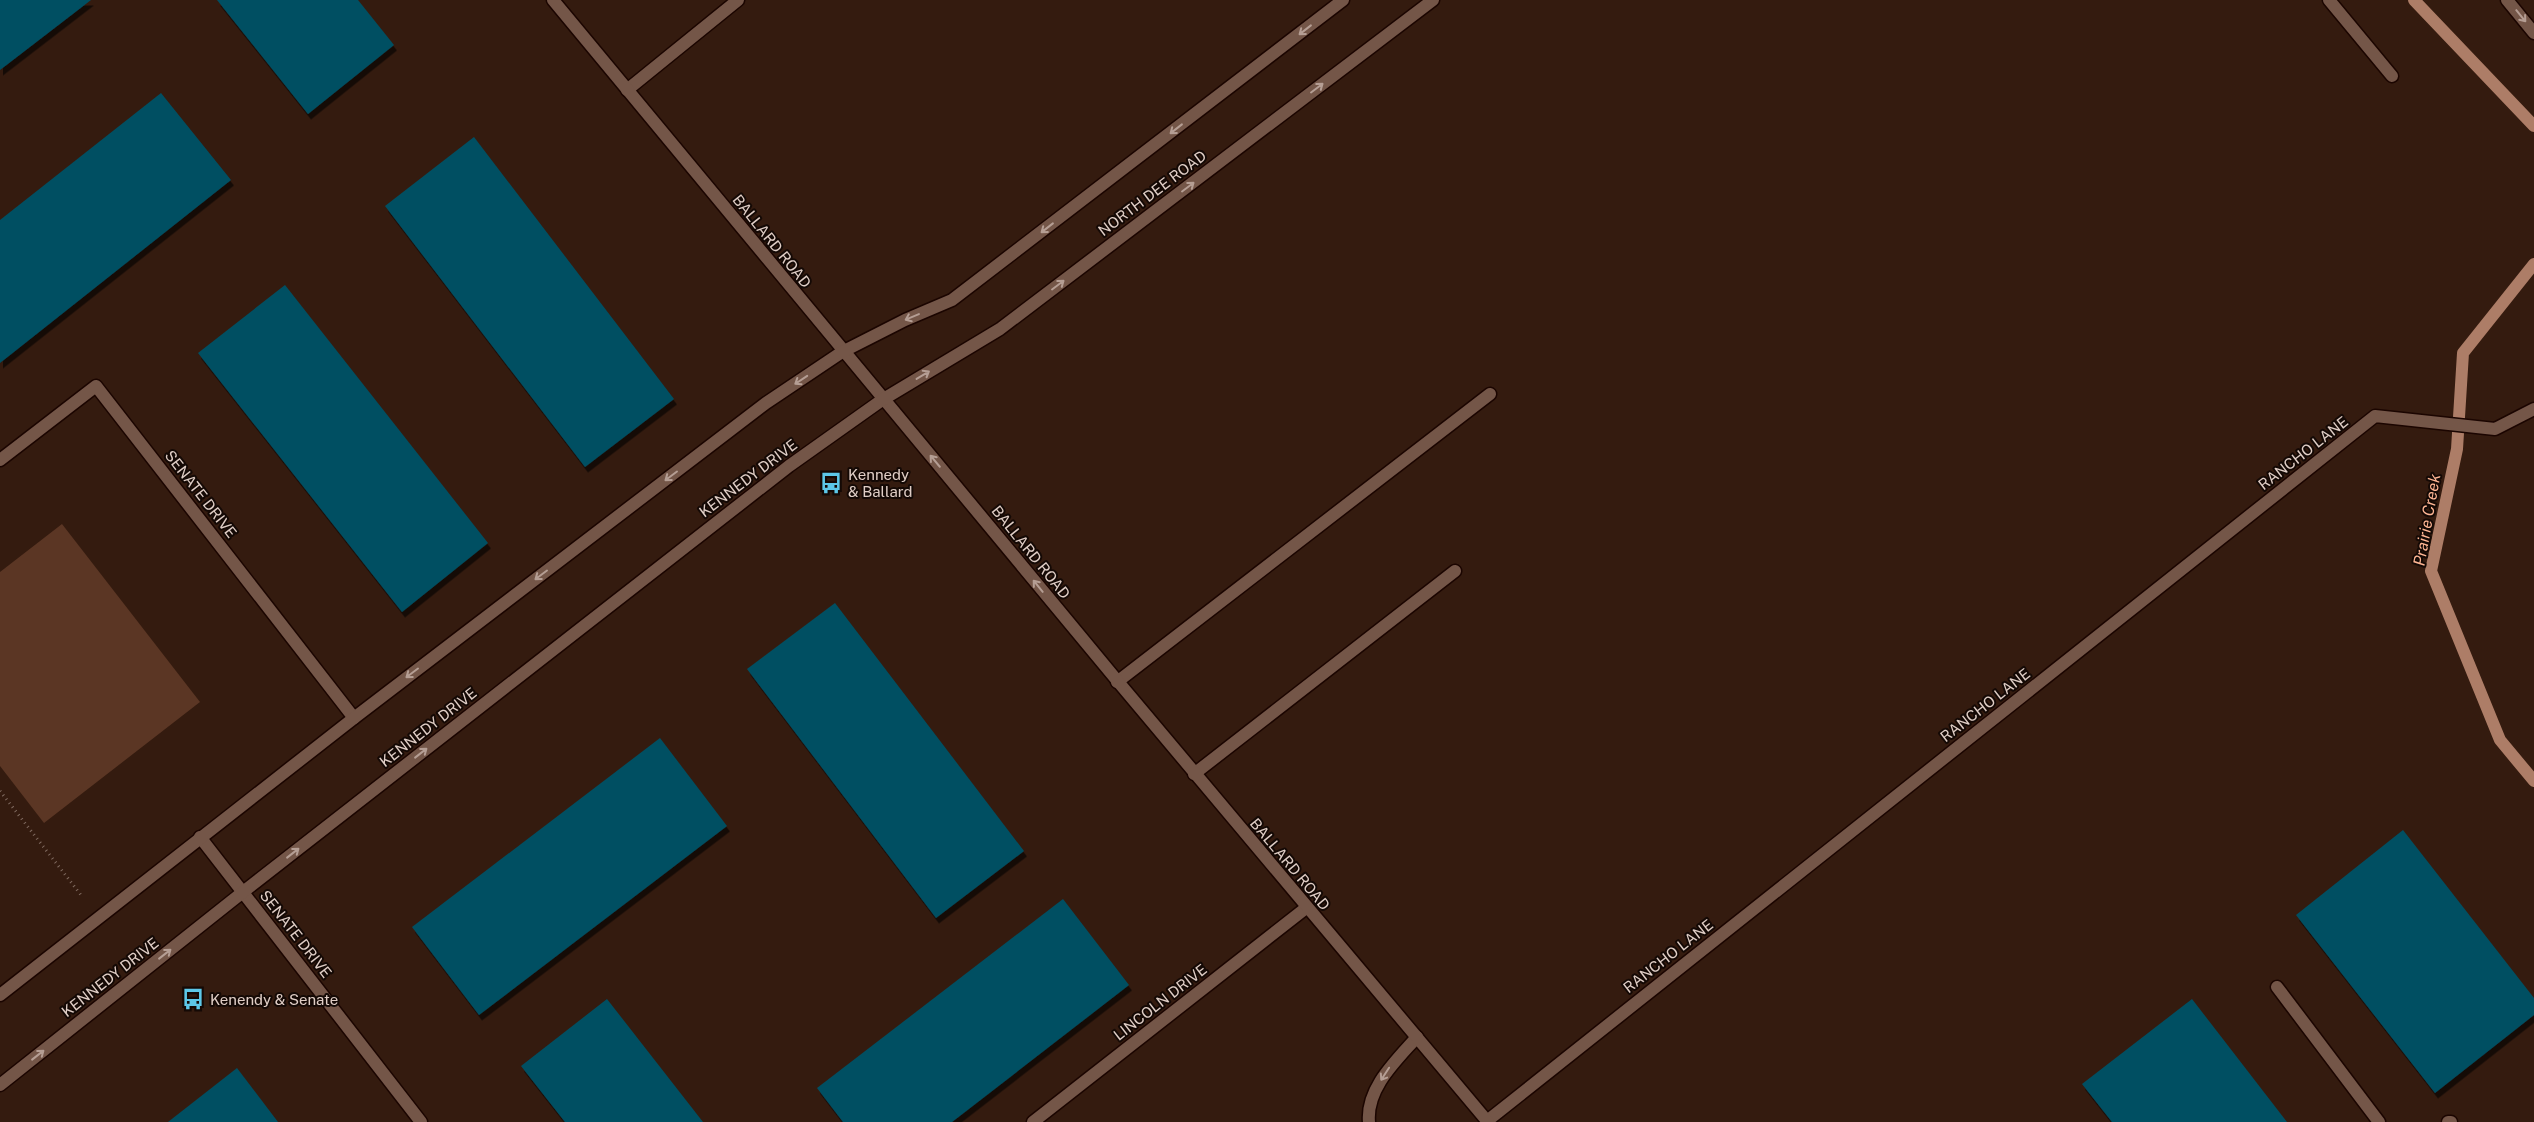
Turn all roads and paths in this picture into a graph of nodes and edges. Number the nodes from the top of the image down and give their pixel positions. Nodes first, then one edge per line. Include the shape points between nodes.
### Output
1 (553, 0) edge
2 (738, 0) edge
3 (1343, 0) edge
4 (1433, 0) edge
5 (2329, 0) edge
6 (2507, 0) edge
7 (2534, 33) edge
8 (2392, 76) dead end
9 (628, 90) junction
10 (842, 352) junction
11 (1490, 394) dead end
12 (882, 400) junction
13 (2534, 409) edge
14 (0, 460) edge
15 (1455, 571) dead end
16 (1117, 682) junction
17 (354, 718) junction
18 (1194, 774) junction
19 (0, 791) edge
20 (200, 837) junction
21 (243, 892) junction
22 (1306, 908) junction
23 (98, 918) junction
24 (2277, 987) dead end
25 (0, 994) edge
26 (1416, 1037) junction
27 (0, 1085) edge
28 (421, 1122) edge
29 (1033, 1122) edge
30 (1369, 1122) edge
31 (1488, 1122) edge
32 (2379, 1122) edge

1 - 9 street, BALLARD ROAD
2 - 9 street
3 -> 10 street via 952,300
12 -> 4 street, NORTH DEE ROAD via 1000,329
5 - 8 street
6 -> 7 street
9 - 10 street, BALLARD ROAD
10 - 12 street, BALLARD ROAD
10 -> 17 street via 766,403
11 - 16 street
16 -> 12 street, BALLARD ROAD
21 -> 12 street, KENNEDY DRIVE via 789,466
13 - 31 street, RANCHO LANE via 2495,429 2375,416
14 - 17 street, SENATE DRIVE via 96,386
15 - 18 street
16 - 18 street, BALLARD ROAD
17 - 20 street
18 - 22 street, BALLARD ROAD
19 - 23 path
20 - 21 street, SENATE DRIVE
20 - 23 street
27 -> 21 street, KENNEDY DRIVE
21 - 28 street, SENATE DRIVE
22 - 26 street, BALLARD ROAD
22 - 29 street, LINCOLN DRIVE
23 - 25 street
24 - 32 street
26 -> 30 street via 1385,1072 1367,1108
26 - 31 street, BALLARD ROAD

